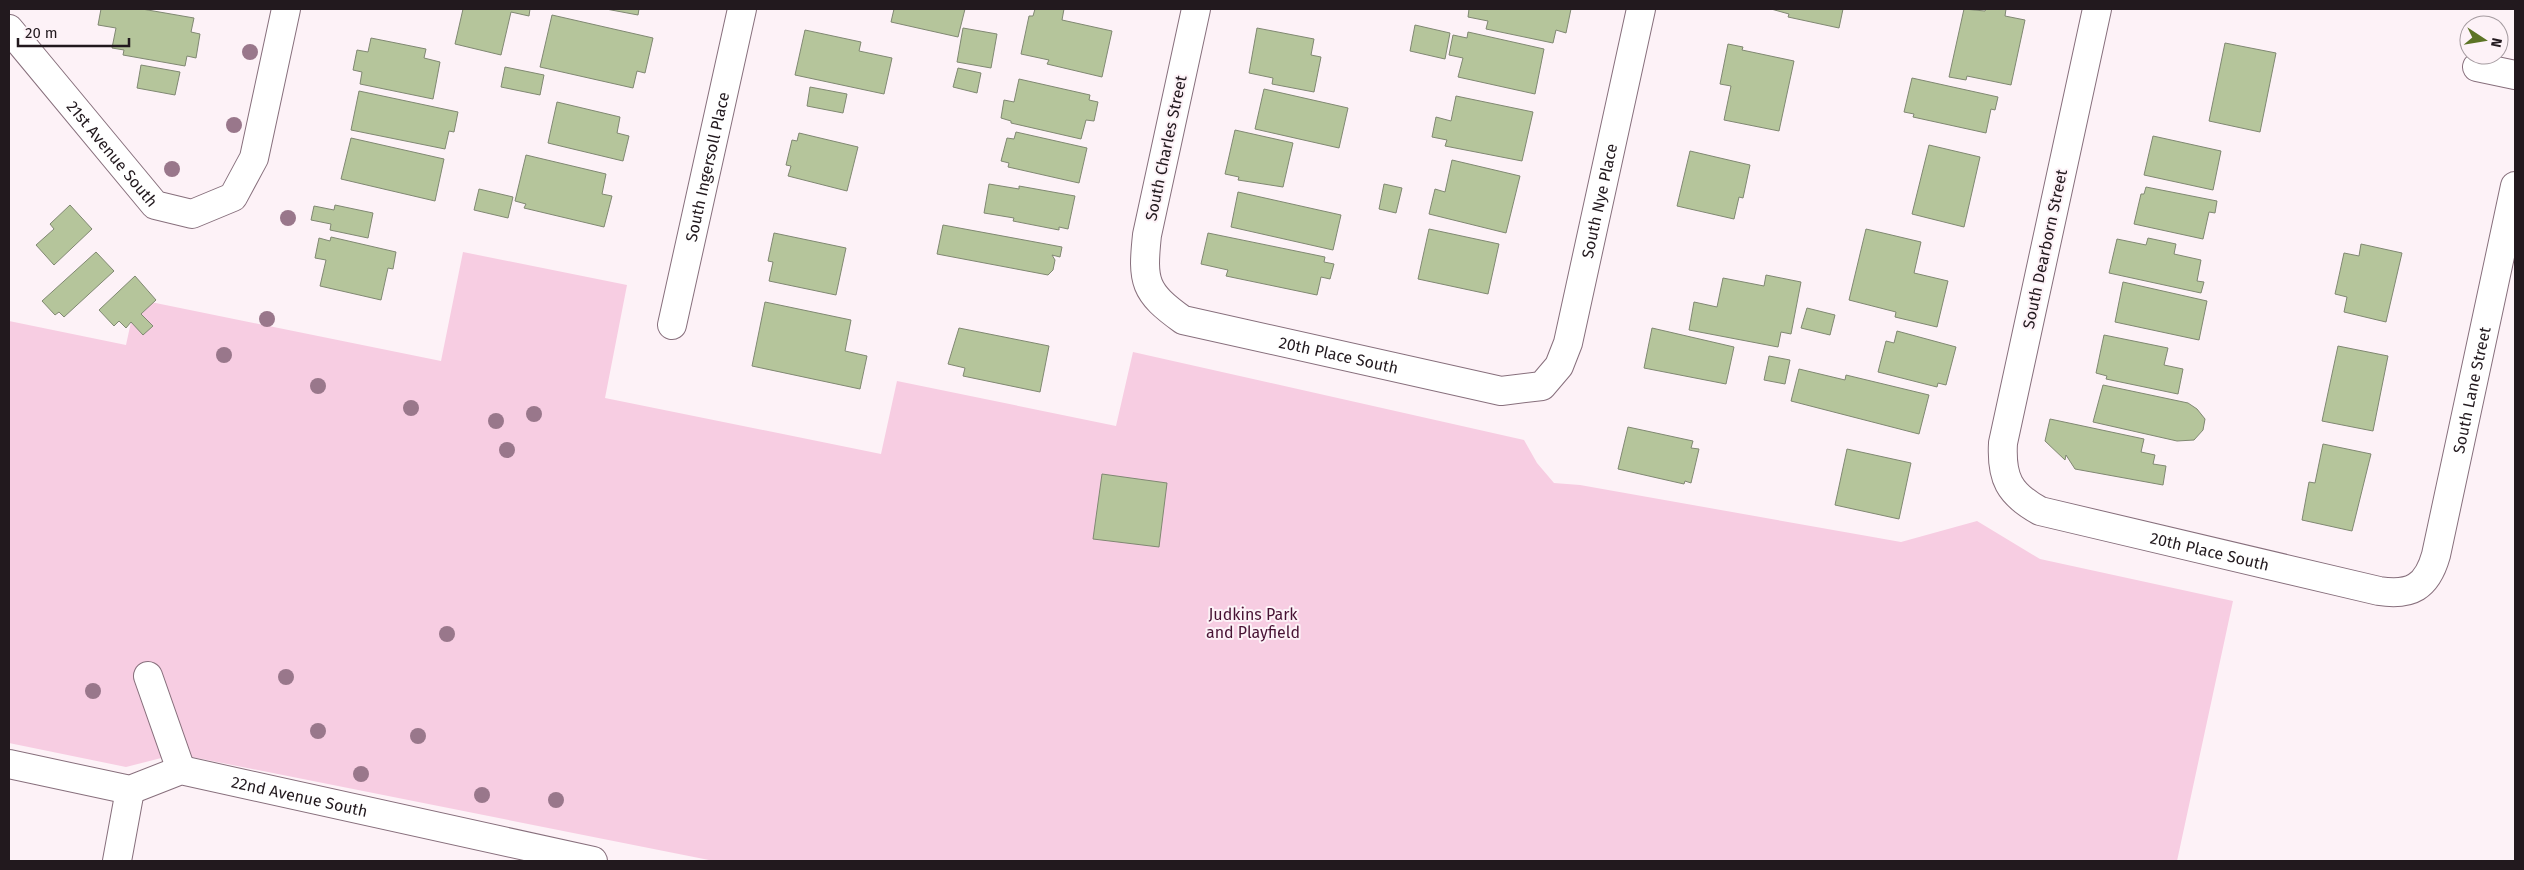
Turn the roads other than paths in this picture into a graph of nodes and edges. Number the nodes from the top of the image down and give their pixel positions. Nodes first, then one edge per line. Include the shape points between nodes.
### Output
1 (286, 9) edge
2 (742, 9) edge
3 (1196, 9) edge
4 (1641, 9) edge
5 (2097, 9) edge
6 (9, 29) edge
7 (2477, 67) dead end
8 (2515, 75) edge
9 (2514, 199) edge
10 (1149, 288) joint
11 (672, 325) dead end
12 (1542, 386) joint
13 (2011, 488) joint
14 (2416, 588) joint
15 (148, 676) dead end
16 (9, 764) edge
17 (181, 770) junction
18 (130, 790) junction
19 (117, 861) edge
20 (593, 861) edge

1 - 6 street, 21st Avenue South via 254,158 233,198 192,214 155,205
2 - 11 street, South Ingersoll Place
3 - 10 street, South Charles Street via 1147,235 1144,262
4 - 12 street, South Nye Place via 1568,343 1559,366
5 - 13 street, South Dearborn Street via 2003,443 2002,466
7 - 8 street
9 - 14 street, South Lane Street via 2436,555 2431,573
10 - 12 street, 20th Place South via 1161,305 1183,320 1502,391
13 - 14 street, 20th Place South via 2022,501 2040,511 2379,591 2397,594
15 - 17 street
16 - 18 street
17 - 18 street
17 - 20 street, 22nd Avenue South
18 - 19 street

